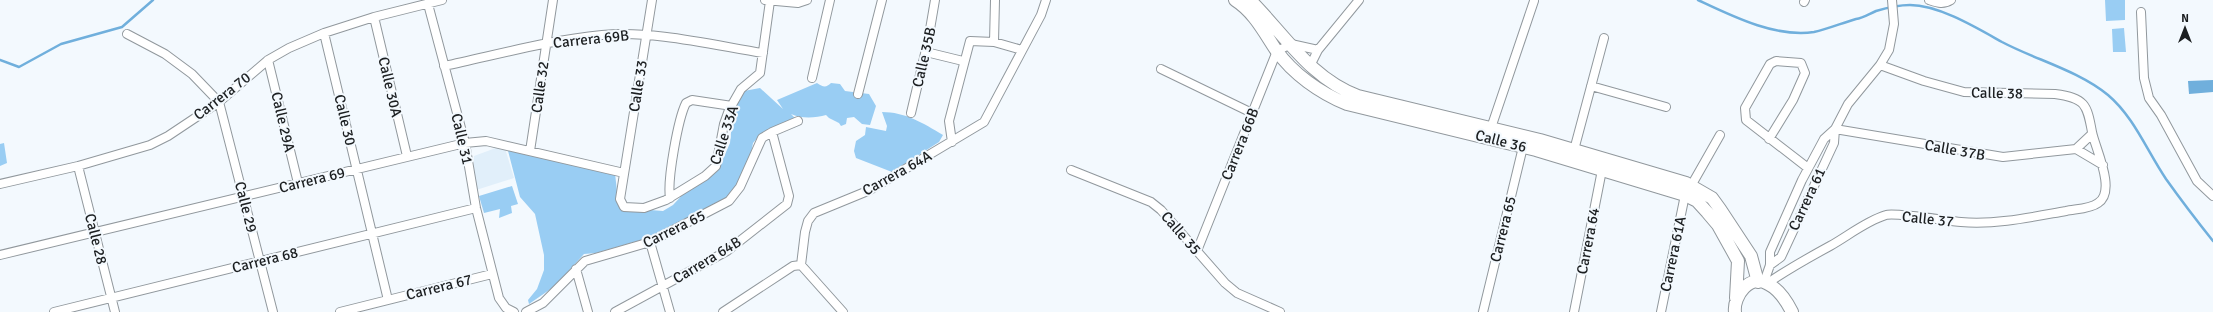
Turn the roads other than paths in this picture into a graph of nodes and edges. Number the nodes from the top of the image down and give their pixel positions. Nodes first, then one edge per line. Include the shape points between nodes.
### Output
1 (442, 0) edge
2 (553, 0) edge
3 (652, 0) edge
4 (764, 0) edge
5 (770, 0) edge
6 (808, 0) edge
7 (830, 0) edge
8 (882, 0) edge
9 (935, 0) edge
10 (995, 0) edge
11 (1046, 0) edge
12 (1235, 0) edge
13 (1250, 0) edge
14 (1359, 0) edge
15 (1892, 0) edge
16 (1929, 0) edge
17 (1951, 0) edge
18 (1534, 1) dead end
19 (428, 4) junction
20 (2141, 12) dead end
21 (374, 17) junction
22 (324, 33) junction
23 (126, 34) dead end
24 (646, 35) junction
25 (1604, 38) dead end
26 (994, 42) junction
27 (546, 44) junction
28 (1291, 44) junction
29 (1022, 50) junction
30 (1318, 50) junction
31 (763, 52) junction
32 (926, 52) junction
33 (1277, 52) junction
34 (268, 60) junction
35 (963, 61) junction
36 (1880, 65) junction
37 (444, 66) junction
38 (1310, 66) junction
39 (1161, 69) dead end
40 (812, 78) dead end
41 (1591, 86) junction
42 (858, 94) dead end
43 (219, 102) junction
44 (732, 106) junction
45 (1666, 107) dead end
46 (911, 113) dead end
47 (1252, 113) junction
48 (798, 122) dead end
49 (1490, 128) junction
50 (1835, 128) junction
51 (772, 132) junction
52 (2092, 134) junction
53 (1720, 135) dead end
54 (1769, 139) junction
55 (952, 142) junction
56 (464, 143) junction
57 (1523, 147) junction
58 (2076, 149) junction
59 (530, 150) junction
60 (1574, 150) junction
61 (407, 156) junction
62 (2102, 165) junction
63 (78, 166) junction
64 (1808, 168) junction
65 (356, 169) junction
66 (1071, 170) dead end
67 (1602, 170) junction
68 (624, 173) junction
69 (298, 183) junction
70 (0, 184) edge
71 (1688, 190) junction
72 (244, 196) junction
73 (2213, 196) edge
74 (2103, 197) joint
75 (670, 198) junction
76 (476, 208) junction
77 (95, 232) junction
78 (371, 233) junction
79 (650, 242) junction
80 (1197, 251) junction
81 (0, 255) edge
82 (259, 261) junction
83 (801, 264) junction
84 (1770, 265) junction
85 (576, 269) junction
86 (492, 274) junction
87 (1763, 282) junction
88 (661, 287) junction
89 (112, 298) junction
90 (1736, 298) junction
91 (388, 300) junction
92 (535, 310) edge
93 (54, 312) edge
94 (115, 312) edge
95 (273, 312) edge
96 (340, 312) edge
97 (514, 312) edge
98 (526, 312) edge
99 (588, 312) edge
100 (615, 312) edge
101 (670, 312) edge
102 (723, 312) edge
103 (843, 312) edge
104 (1280, 312) edge
105 (1483, 312) edge
106 (1574, 312) edge
107 (1661, 312) edge
108 (1734, 312) edge
109 (1792, 312) edge

1 - 19 street, Carrera 70
2 - 27 street, Calle 32
3 - 24 street, Calle 33
4 - 5 street
5 - 6 street via 798,3
5 - 31 street
7 - 40 street
8 - 42 street
9 - 32 street, Calle 35B
10 - 26 street
11 - 29 street, Carrera 64A
12 - 33 main road, Calle 36 via 1257,20
13 - 28 main road, Calle 36
14 - 30 street
15 - 36 street, Carrera 61 via 1894,24 1889,50
16 - 17 street via 1939,3
18 - 49 street
19 - 21 street, Carrera 70
19 - 37 street, Calle 31
20 - 73 street via 2144,78 2149,98 2197,181
21 - 22 street, Carrera 70
21 - 61 street, Calle 30A
22 - 34 street, Carrera 70
22 - 65 street, Calle 30
23 - 43 street via 165,54 192,74
24 - 27 street, Carrera 69B via 603,35
24 - 31 street, Carrera 69B
24 - 68 street, Calle 33
25 - 41 street
26 - 29 street
26 - 35 street via 970,41
27 - 37 street, Carrera 69B
27 - 59 street, Calle 32
28 - 30 street
28 - 33 street
28 - 38 main road, Calle 36
29 - 55 street, Carrera 64A via 984,122
30 - 38 street
31 - 44 street, Calle 33A via 760,72 741,89
32 - 35 street
32 - 46 street, Calle 35B
33 - 47 street, Carrera 66B
33 - 57 main road, Calle 36 via 1307,82 1328,97 1347,104
34 - 43 street, Carrera 70
34 - 69 street, Calle 29A
35 - 55 street via 949,121
36 - 50 street, Carrera 61 via 1848,104
36 - 52 street, Calle 38 via 1964,92 2066,95 2082,102 2089,112
37 - 56 street, Calle 31
38 - 49 main road, Calle 36 via 1332,84 1358,96
39 - 47 street
41 - 45 street
41 - 60 street
43 - 63 street, Carrera 70 via 150,145
43 - 72 street, Calle 29
44 - 75 street, Calle 33A via 724,124 716,166
44 - 75 street via 692,100 686,103 679,127 670,182
47 - 80 street, Carrera 66B
48 - 51 street, Carrera 65
49 - 60 main road, Calle 36
50 - 58 street, Calle 37B via 2003,157
50 - 64 street, Carrera 61 via 1824,139
50 - 84 street, Carrera 61 via 1834,143 1781,257
51 - 79 street, Carrera 65 via 759,143 740,186 729,201
51 - 88 street, Carrera 64B via 789,196 787,204 727,251
52 - 58 street
52 - 62 street, Calle 38
53 - 71 street, Carrera 61A
54 - 54 street via 1796,94 1805,72 1801,63 1776,61 1770,64 1745,108 1746,120
54 - 64 street
55 - 83 street, Carrera 64A via 870,190 814,213 805,232
56 - 59 street, Carrera 69 via 486,141
56 - 61 street, Carrera 69
56 - 76 street, Calle 31
57 - 67 main road, Calle 36
57 - 105 street, Carrera 65
58 - 62 street
59 - 68 street, Carrera 69
60 - 71 main road, Calle 36
61 - 65 street, Carrera 69
62 - 74 street, Calle 38 via 2106,187
63 - 70 street, Carrera 70
63 - 77 street, Calle 28
64 - 84 street, Carrera 61 via 1770,252
65 - 69 street, Carrera 69
65 - 78 street, Calle 30
66 - 80 street, Calle 35 via 1150,202 1161,210
67 - 71 main road, Calle 36
67 - 106 street, Carrera 64
68 - 75 street, Calle 33A via 620,199 624,207 644,208
69 - 72 street, Carrera 69
71 - 87 main road, Calle 36 via 1712,198 1751,256
71 - 90 main road, Calle 36 via 1718,225 1738,261
71 - 107 street, Carrera 61A
72 - 77 street, Carrera 69
72 - 82 street, Calle 29
74 - 87 street, Calle 37 via 2099,203 2084,208 2002,221 1963,222 1887,215
76 - 78 street, Carrera 68
76 - 86 street, Calle 31
77 - 81 street, Carrera 69
77 - 89 street, Calle 28
78 - 82 street, Carrera 68
78 - 91 street, Calle 30
79 - 85 street, Carrera 65 via 585,261
79 - 88 street
80 - 104 street, Calle 35 via 1237,293
82 - 89 street, Carrera 68
82 - 95 street, Calle 29
83 - 102 street via 793,266
83 - 103 street
84 - 87 street, Carrera 61
85 - 92 street, Carrera 65 via 555,293
85 - 99 street
86 - 91 street, Carrera 67
86 - 97 street via 499,298 506,308
87 - 90 main road via 1748,285
87 - 109 main road via 1783,298
88 - 100 street, Carrera 64B
88 - 101 street
89 - 93 street, Carrera 68
89 - 94 street, Calle 28
90 - 108 main road, Calle 36
91 - 96 street, Carrera 67
92 - 98 street, Carrera 65

